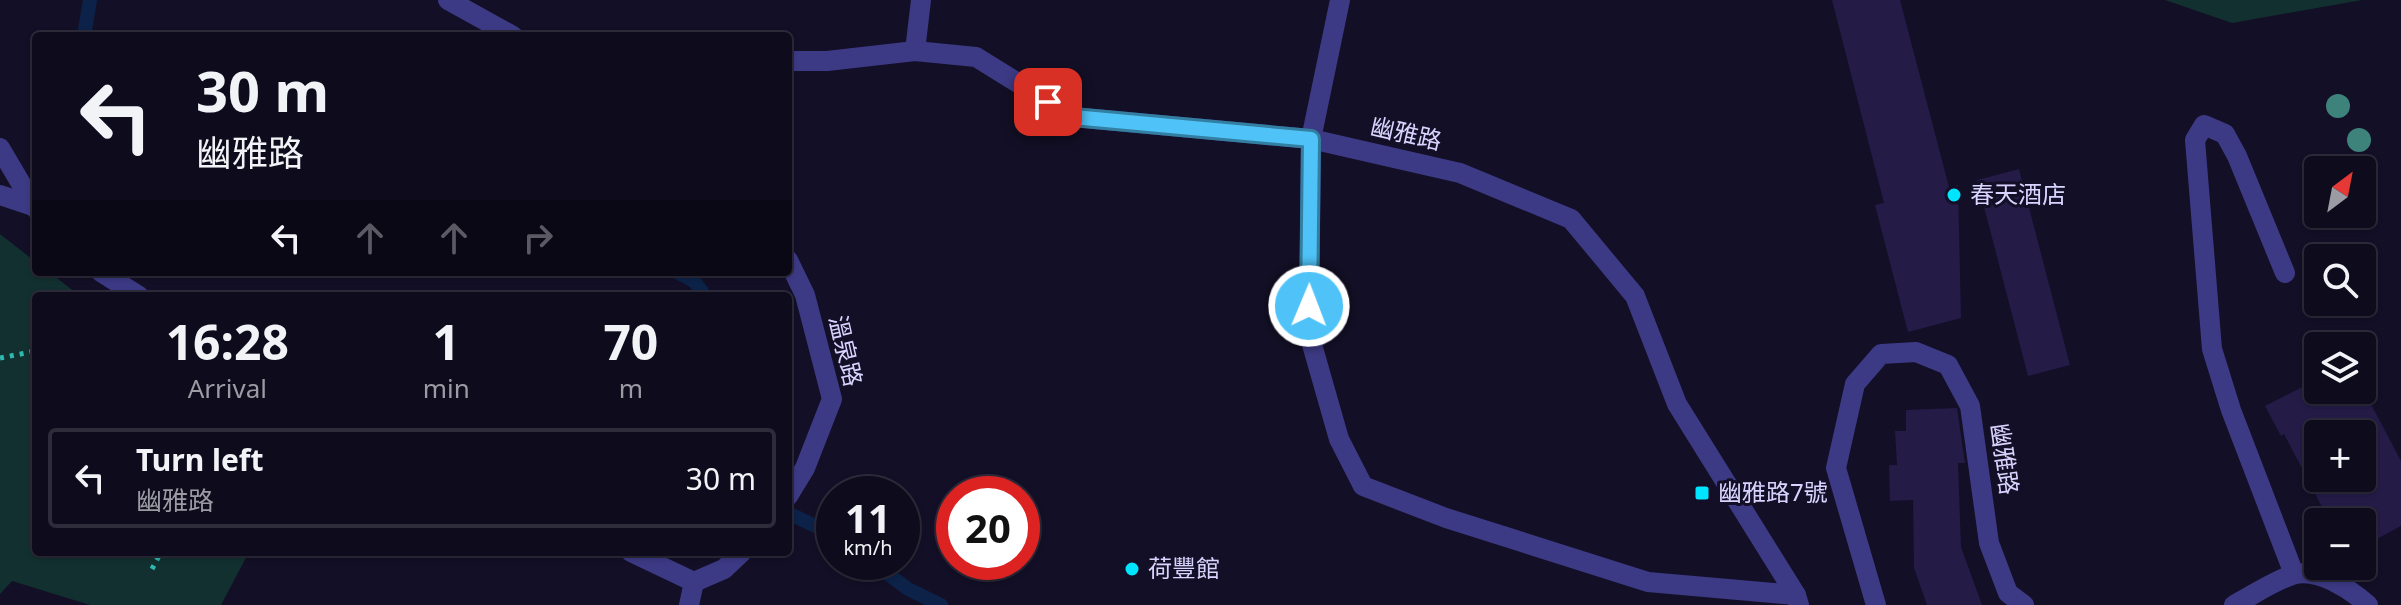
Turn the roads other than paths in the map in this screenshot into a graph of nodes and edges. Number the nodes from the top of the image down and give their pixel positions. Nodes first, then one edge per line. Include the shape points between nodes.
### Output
1 (448, 0) edge
2 (921, 0) edge
3 (1340, 0) edge
4 (506, 32) edge
5 (915, 51) junction
6 (792, 61) edge
7 (1311, 139) junction
8 (0, 148) edge
9 (0, 195) edge
10 (32, 203) edge
11 (32, 207) edge
12 (792, 268) edge
13 (2285, 273) dead end
14 (107, 276) edge
15 (133, 292) edge
16 (792, 489) edge
17 (639, 556) edge
18 (738, 556) edge
19 (2294, 574) junction
20 (694, 582) junction
21 (1797, 600) edge
22 (689, 605) edge
23 (1876, 605) edge
24 (2024, 605) edge
25 (2234, 605) edge
26 (2368, 605) edge

1 - 4 street
2 - 5 street
3 - 7 street
5 - 6 street, 幽雅路
5 - 7 street, 幽雅路 via 976,57 1073,117
7 - 21 street, 幽雅路 via 1460,173 1571,219 1635,296 1677,404
7 - 21 street via 1309,334 1339,439 1363,486 1648,582
8 - 10 street
9 - 11 street
12 - 16 street, 溫泉路 via 805,295 832,399
13 - 19 street via 2225,134 2204,125 2195,140 2212,349
14 - 15 street
17 - 20 street
18 - 20 street via 724,569
19 - 25 street
19 - 26 street via 2325,577
20 - 22 street
23 - 24 street, 幽雅路 via 1836,468 1855,384 1881,354 1916,352 1948,365 1970,406 1989,543 2008,593

